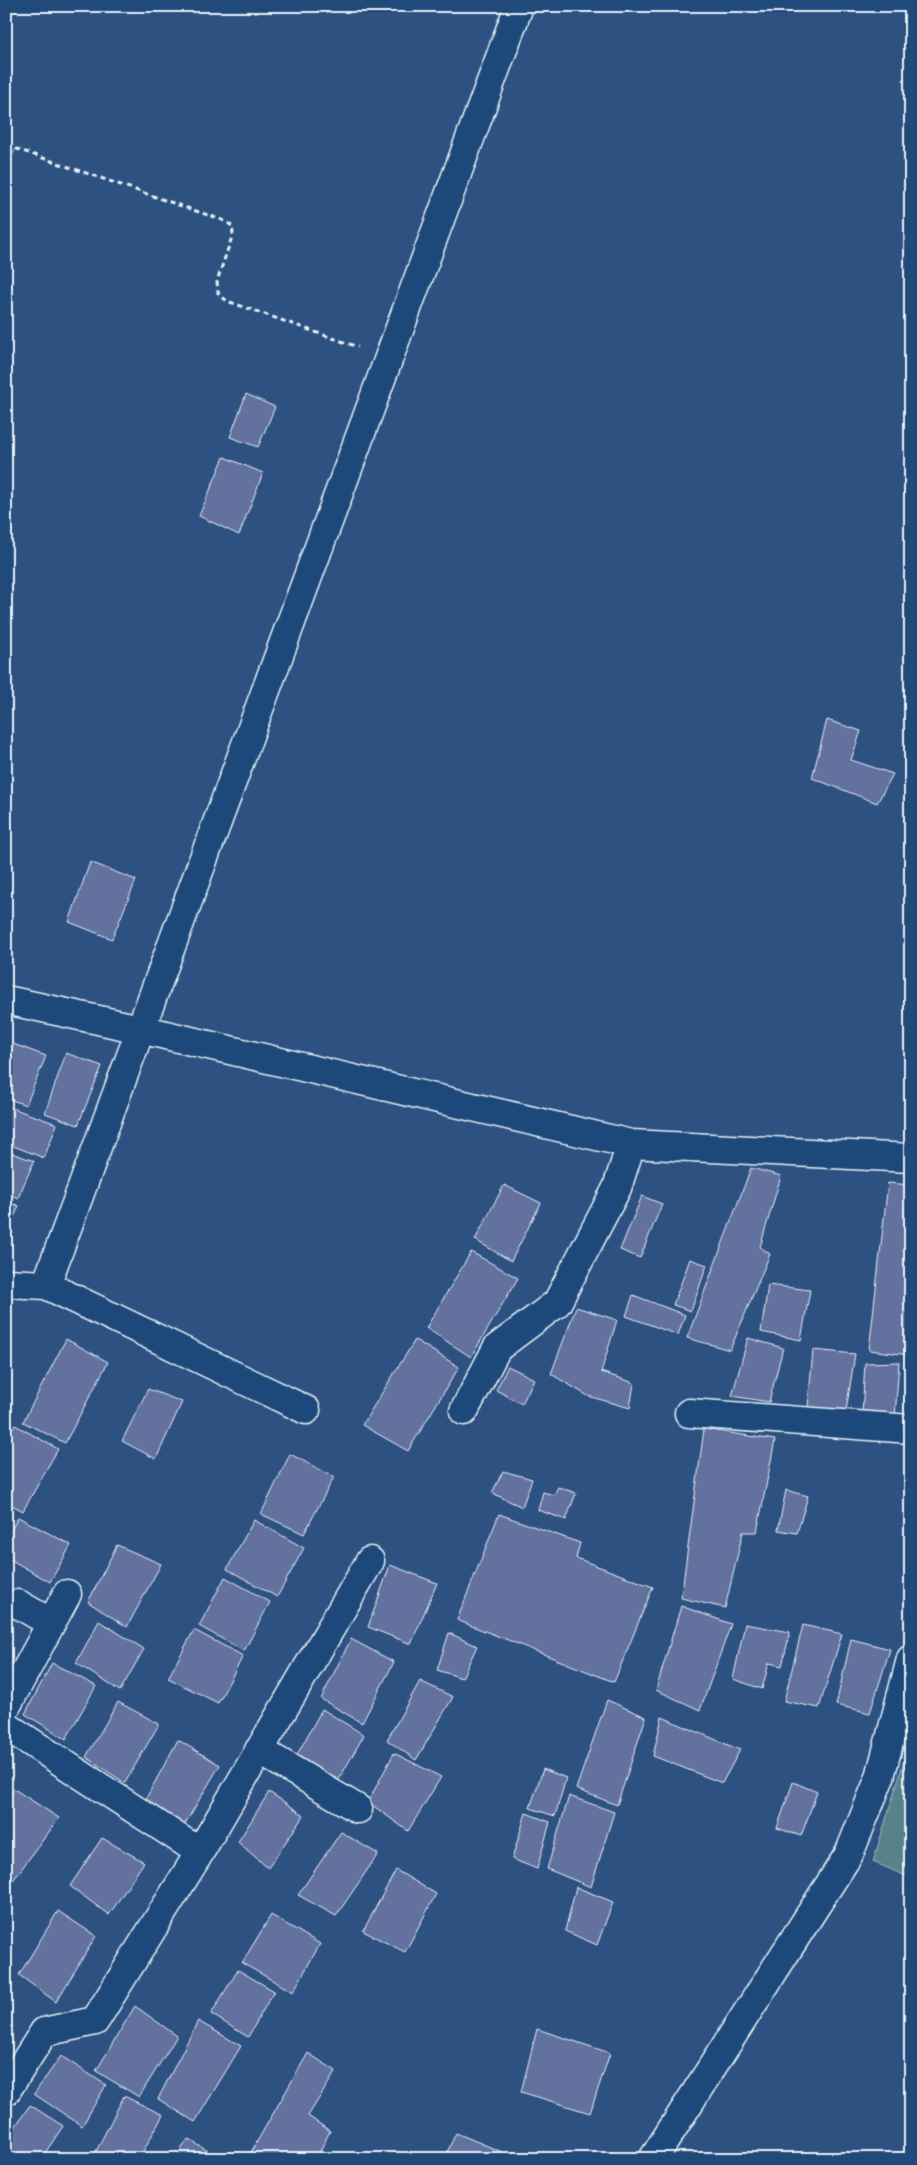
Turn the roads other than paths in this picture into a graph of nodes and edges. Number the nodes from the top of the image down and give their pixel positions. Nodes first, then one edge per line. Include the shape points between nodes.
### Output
1 (519, 6) edge
2 (6, 1000) edge
3 (140, 1029) junction
4 (631, 1144) junction
5 (911, 1158) edge
6 (6, 1283) edge
7 (46, 1285) junction
8 (306, 1410) dead end
9 (464, 1411) dead end
10 (689, 1413) dead end
11 (911, 1429) edge
12 (370, 1562) dead end
13 (67, 1594) dead end
14 (18, 1604) dead end
15 (51, 1623) junction
16 (911, 1659) edge
17 (6, 1707) edge
18 (6, 1726) edge
19 (259, 1750) junction
20 (358, 1809) dead end
21 (200, 1852) junction
22 (6, 2091) edge
23 (653, 2159) edge

1 - 3 street
2 - 3 street
3 - 4 street
3 - 7 street
4 - 5 street
4 - 9 street via 617,1188 557,1303 497,1348
6 - 7 street
7 - 8 street
10 - 11 street
12 - 19 street
13 - 15 street
14 - 15 street
15 - 17 street
16 - 23 street via 880,1777 849,1854
18 - 21 street
19 - 20 street
19 - 21 street
21 - 22 street via 95,2021 44,2032

